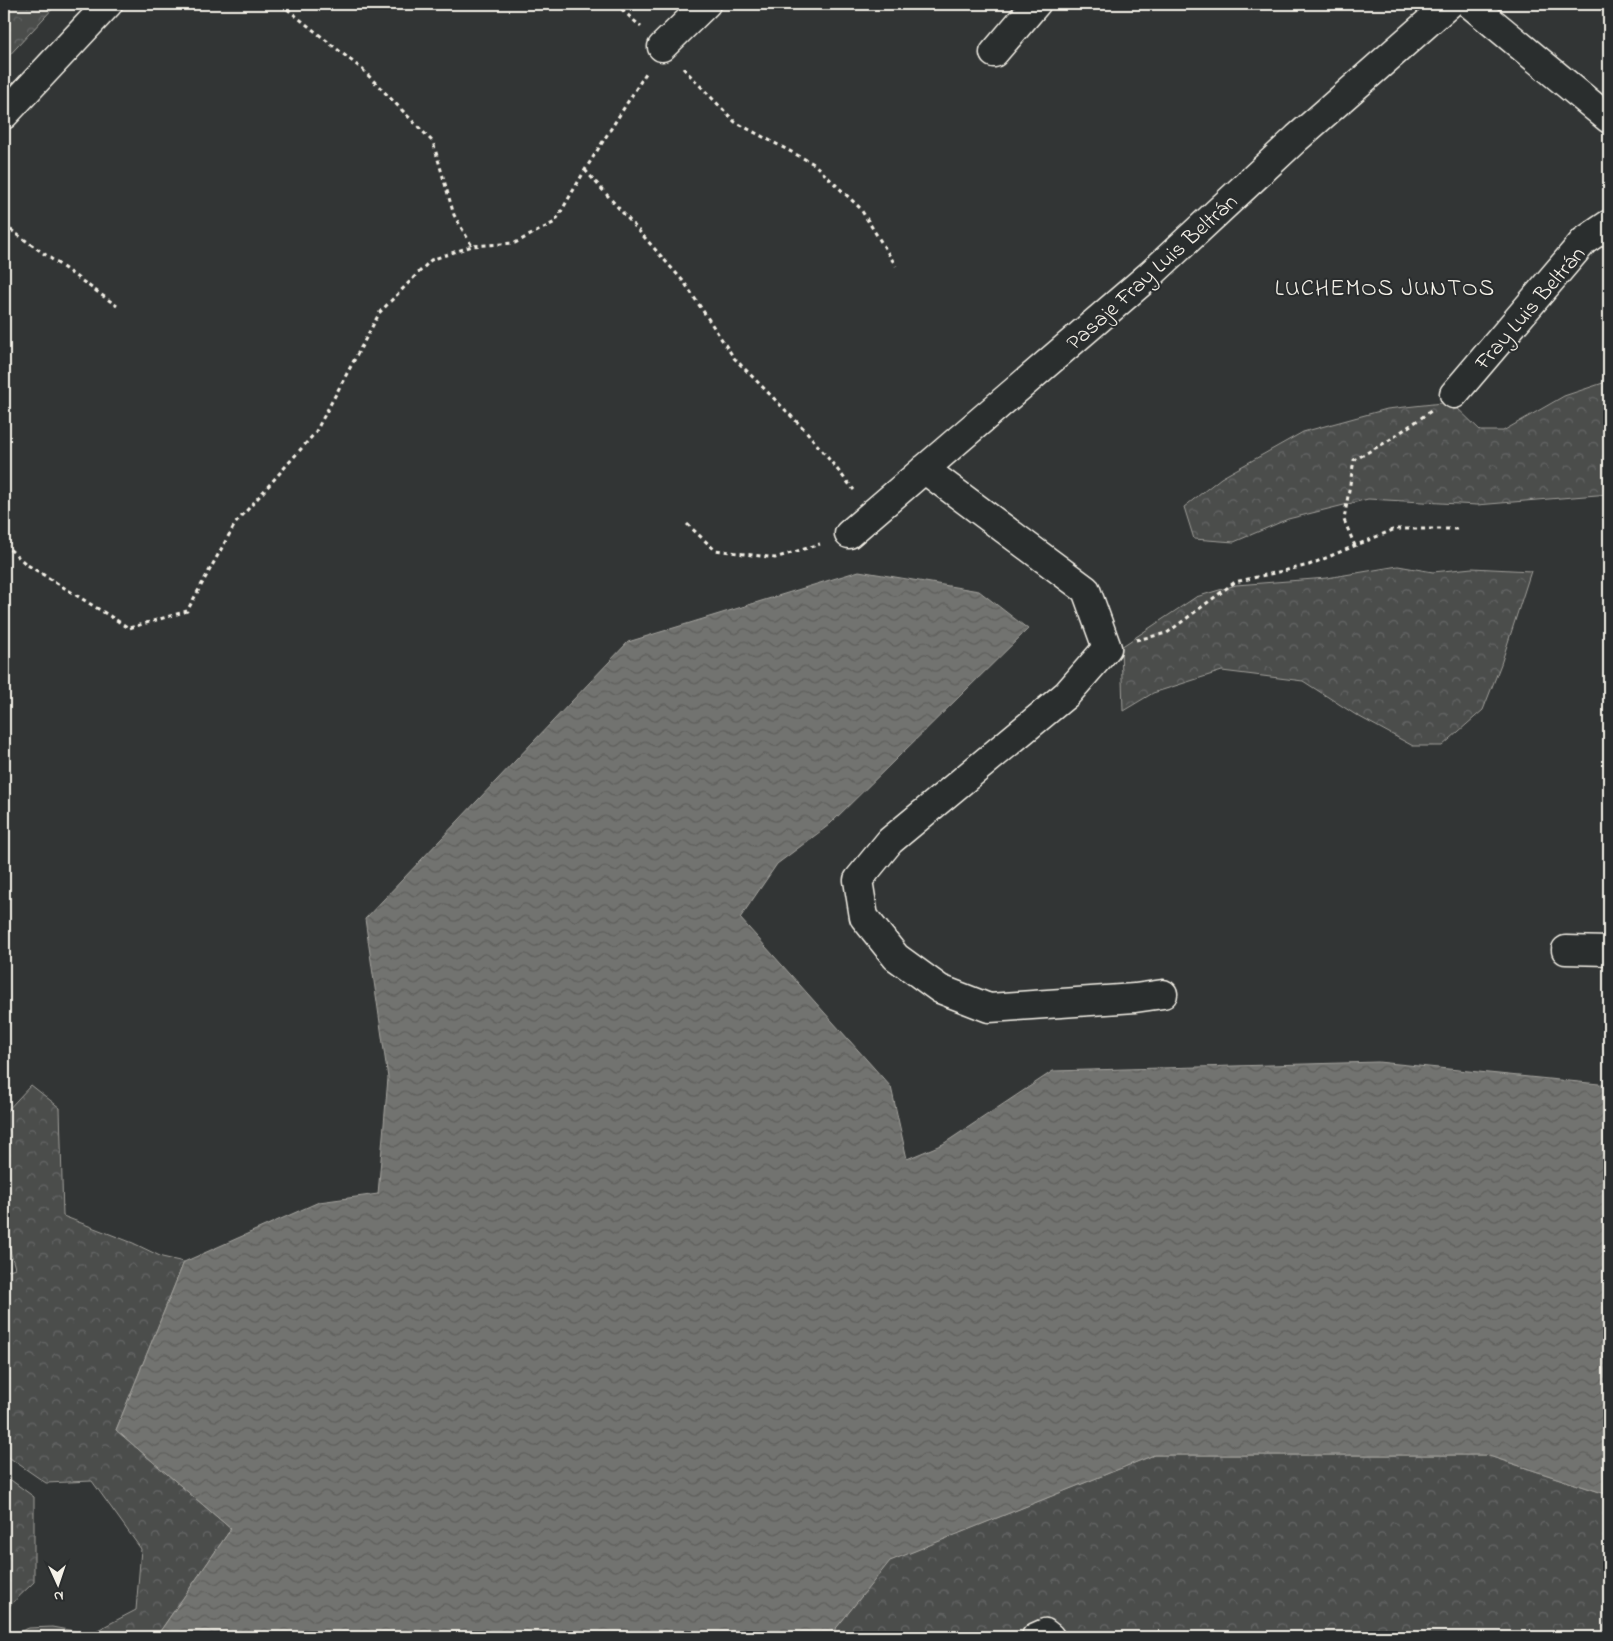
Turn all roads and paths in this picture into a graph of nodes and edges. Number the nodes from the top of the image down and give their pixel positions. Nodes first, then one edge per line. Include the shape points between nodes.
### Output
1 (108, 4) edge
2 (281, 4) edge
3 (706, 4) edge
4 (1036, 4) edge
5 (1449, 4) edge
6 (1470, 4) edge
7 (662, 47) junction
8 (994, 53) dead end
9 (4, 115) edge
10 (1609, 120) edge
11 (584, 170) junction
12 (1609, 224) edge
13 (4, 225) edge
14 (472, 246) junction
15 (896, 266) dead end
16 (117, 306) dead end
17 (1454, 394) joint
18 (924, 469) junction
19 (873, 514) junction
20 (687, 524) dead end
21 (1459, 529) dead end
22 (849, 534) joint
23 (4, 544) edge
24 (1355, 546) junction
25 (1106, 646) junction
26 (1566, 950) dead end
27 (1609, 951) edge
28 (1163, 994) dead end
29 (1036, 1637) edge
30 (1050, 1637) edge

1 - 9 street
2 - 14 path via 363,70 433,142 454,215
3 - 7 street
4 - 8 street
5 - 18 street, Pasaje Fray Luis Beltrán via 1297,138 1151,274
6 - 10 street
7 - 11 path
7 - 15 path via 735,122 814,164 860,208
11 - 14 path via 555,222 515,243
11 - 19 path via 684,282 734,358 806,431
12 - 17 street, Fray Luis Beltrán via 1584,241
13 - 16 path
14 - 23 path via 430,260 380,312 315,432 236,524 188,611 129,628 26,564
17 - 24 path via 1388,441 1354,460 1344,520
18 - 19 street, Pasaje Fray Luis Beltrán
18 - 25 street via 1086,590
19 - 22 street, Pasaje Fray Luis Beltrán
20 - 22 path via 715,550 775,558
21 - 24 path via 1395,529
24 - 25 path via 1310,565 1235,582 1167,633
25 - 28 street via 1067,694 890,841 858,880 864,917 896,957 940,989 989,1008
26 - 27 street
29 - 30 street via 1045,1633

